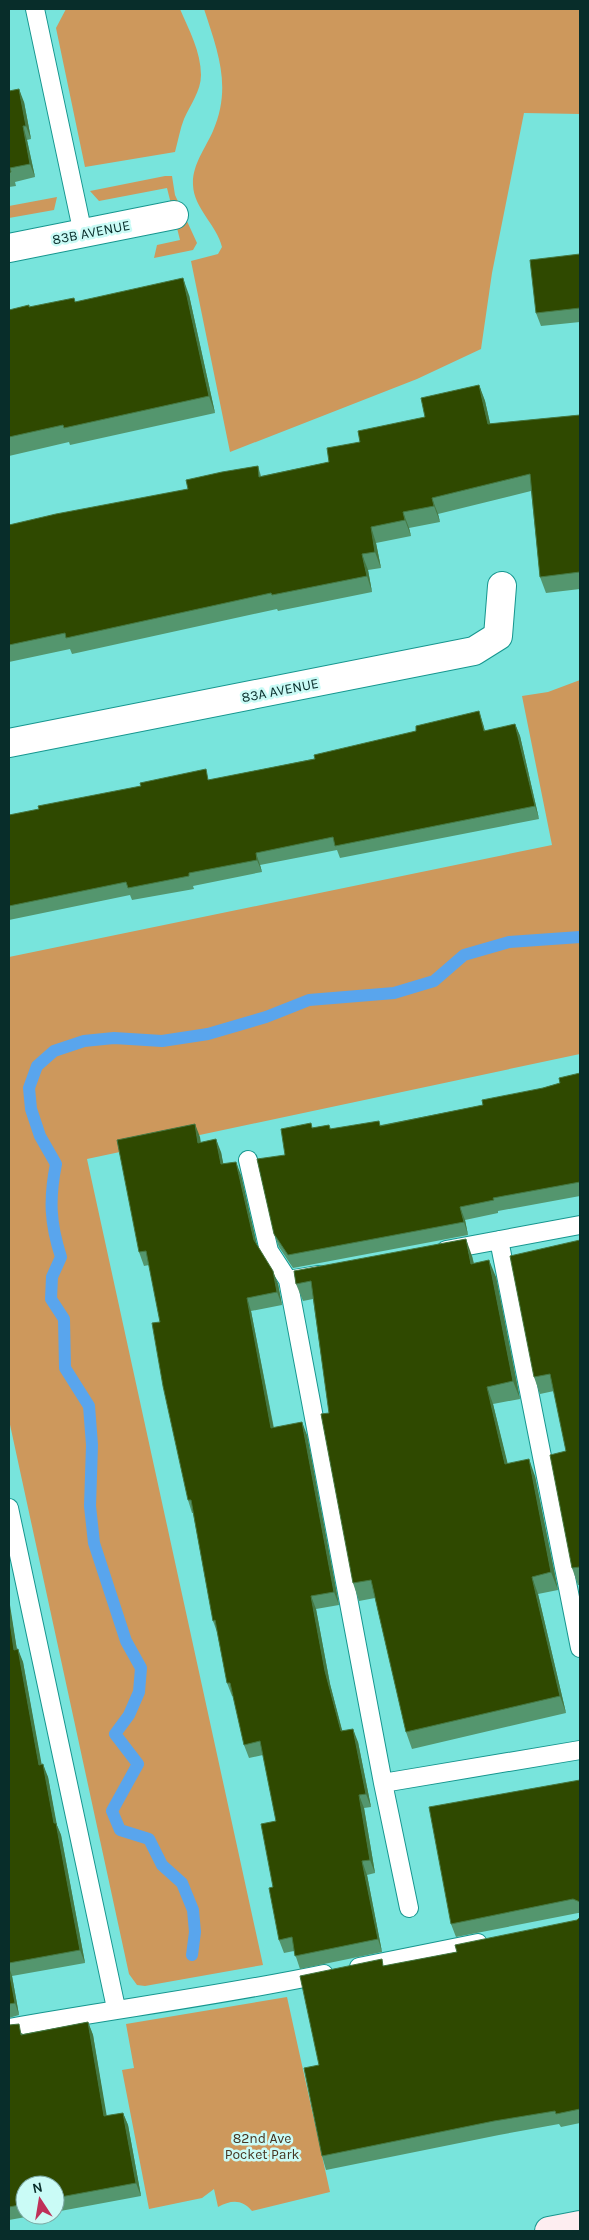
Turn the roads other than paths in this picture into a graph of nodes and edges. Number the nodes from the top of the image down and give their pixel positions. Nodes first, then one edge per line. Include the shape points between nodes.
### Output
1 (35, 9) edge
2 (174, 215) dead end
3 (84, 234) junction
4 (9, 248) edge
5 (502, 586) dead end
6 (9, 743) edge
7 (248, 1160) dead end
8 (580, 1225) edge
9 (499, 1240) junction
10 (432, 1253) edge
11 (336, 1271) edge
12 (288, 1280) junction
13 (9, 1508) edge
14 (580, 1648) edge
15 (580, 1750) edge
16 (383, 1783) junction
17 (409, 1908) dead end
18 (496, 1939) edge
19 (116, 2008) junction
20 (9, 2028) edge
21 (580, 2225) edge
22 (549, 2231) edge

1 - 3 lane
2 - 3 street, 83B AVENUE
3 - 4 street, 83B AVENUE
5 - 6 street, 83A AVENUE via 498,636 474,651
7 - 12 lane via 269,1251
8 - 9 lane
9 - 10 lane
9 - 14 lane
11 - 12 lane
12 - 16 lane
13 - 19 lane
15 - 16 lane
16 - 17 lane
18 - 19 lane via 239,1992
19 - 20 lane
21 - 22 street

